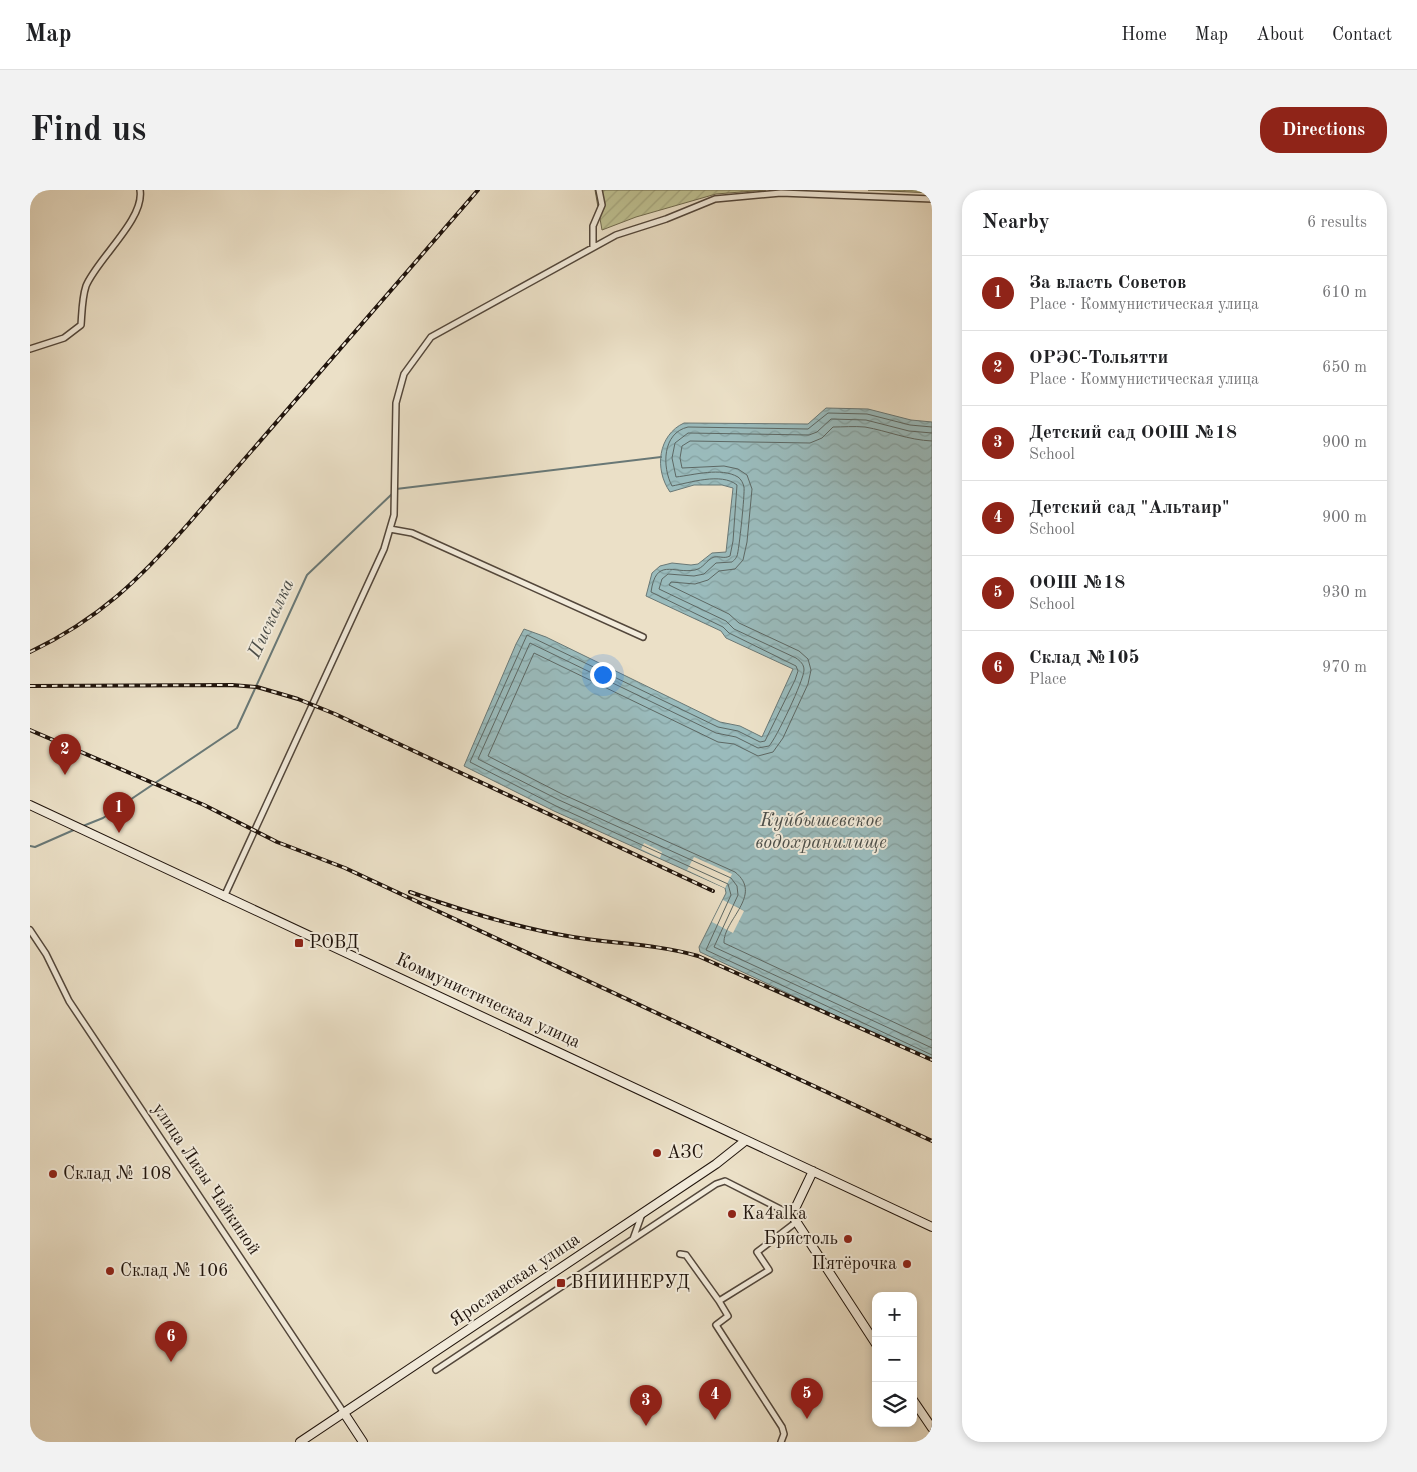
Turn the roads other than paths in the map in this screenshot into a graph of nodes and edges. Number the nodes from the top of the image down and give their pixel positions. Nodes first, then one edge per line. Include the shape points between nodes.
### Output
1 (140, 190) edge
2 (598, 190) edge
3 (932, 198) edge
4 (593, 247) junction
5 (30, 349) edge
6 (390, 530) junction
7 (643, 637) dead end
8 (30, 806) edge
9 (224, 897) junction
10 (30, 930) edge
11 (745, 1141) junction
12 (813, 1171) junction
13 (642, 1214) junction
14 (794, 1219) junction
15 (932, 1227) edge
16 (633, 1239) junction
17 (680, 1254) dead end
18 (719, 1301) junction
19 (872, 1338) edge
20 (436, 1370) dead end
21 (917, 1406) edge
22 (344, 1413) junction
23 (932, 1428) edge
24 (300, 1442) edge
25 (363, 1442) edge
26 (782, 1442) edge

1 - 5 street via 142,200 132,218 87,285 81,325 64,338
2 - 4 street via 602,205 593,226
3 - 4 street via 781,193 715,199
4 - 6 street via 431,338 415,357 404,374 396,402 394,516
6 - 7 street via 412,533
6 - 9 street
8 - 9 main road, Коммунистическая улица
9 - 11 main road, Коммунистическая улица via 386,970
10 - 22 street, улица Лизы Чайкиной via 69,1001
11 - 12 main road, Коммунистическая улица
11 - 13 main road, Ярославская улица
12 - 14 main road
12 - 15 main road, Коммунистическая улица
13 - 16 street
13 - 22 main road, Ярославская улица
14 - 16 street via 725,1181
14 - 18 street via 757,1252 769,1270
14 - 19 main road
16 - 20 street
17 - 18 street via 686,1255
18 - 26 street via 728,1316 716,1325 782,1427
21 - 23 main road
22 - 24 main road, Ярославская улица
22 - 25 main road, улица Лизы Чайкиной

